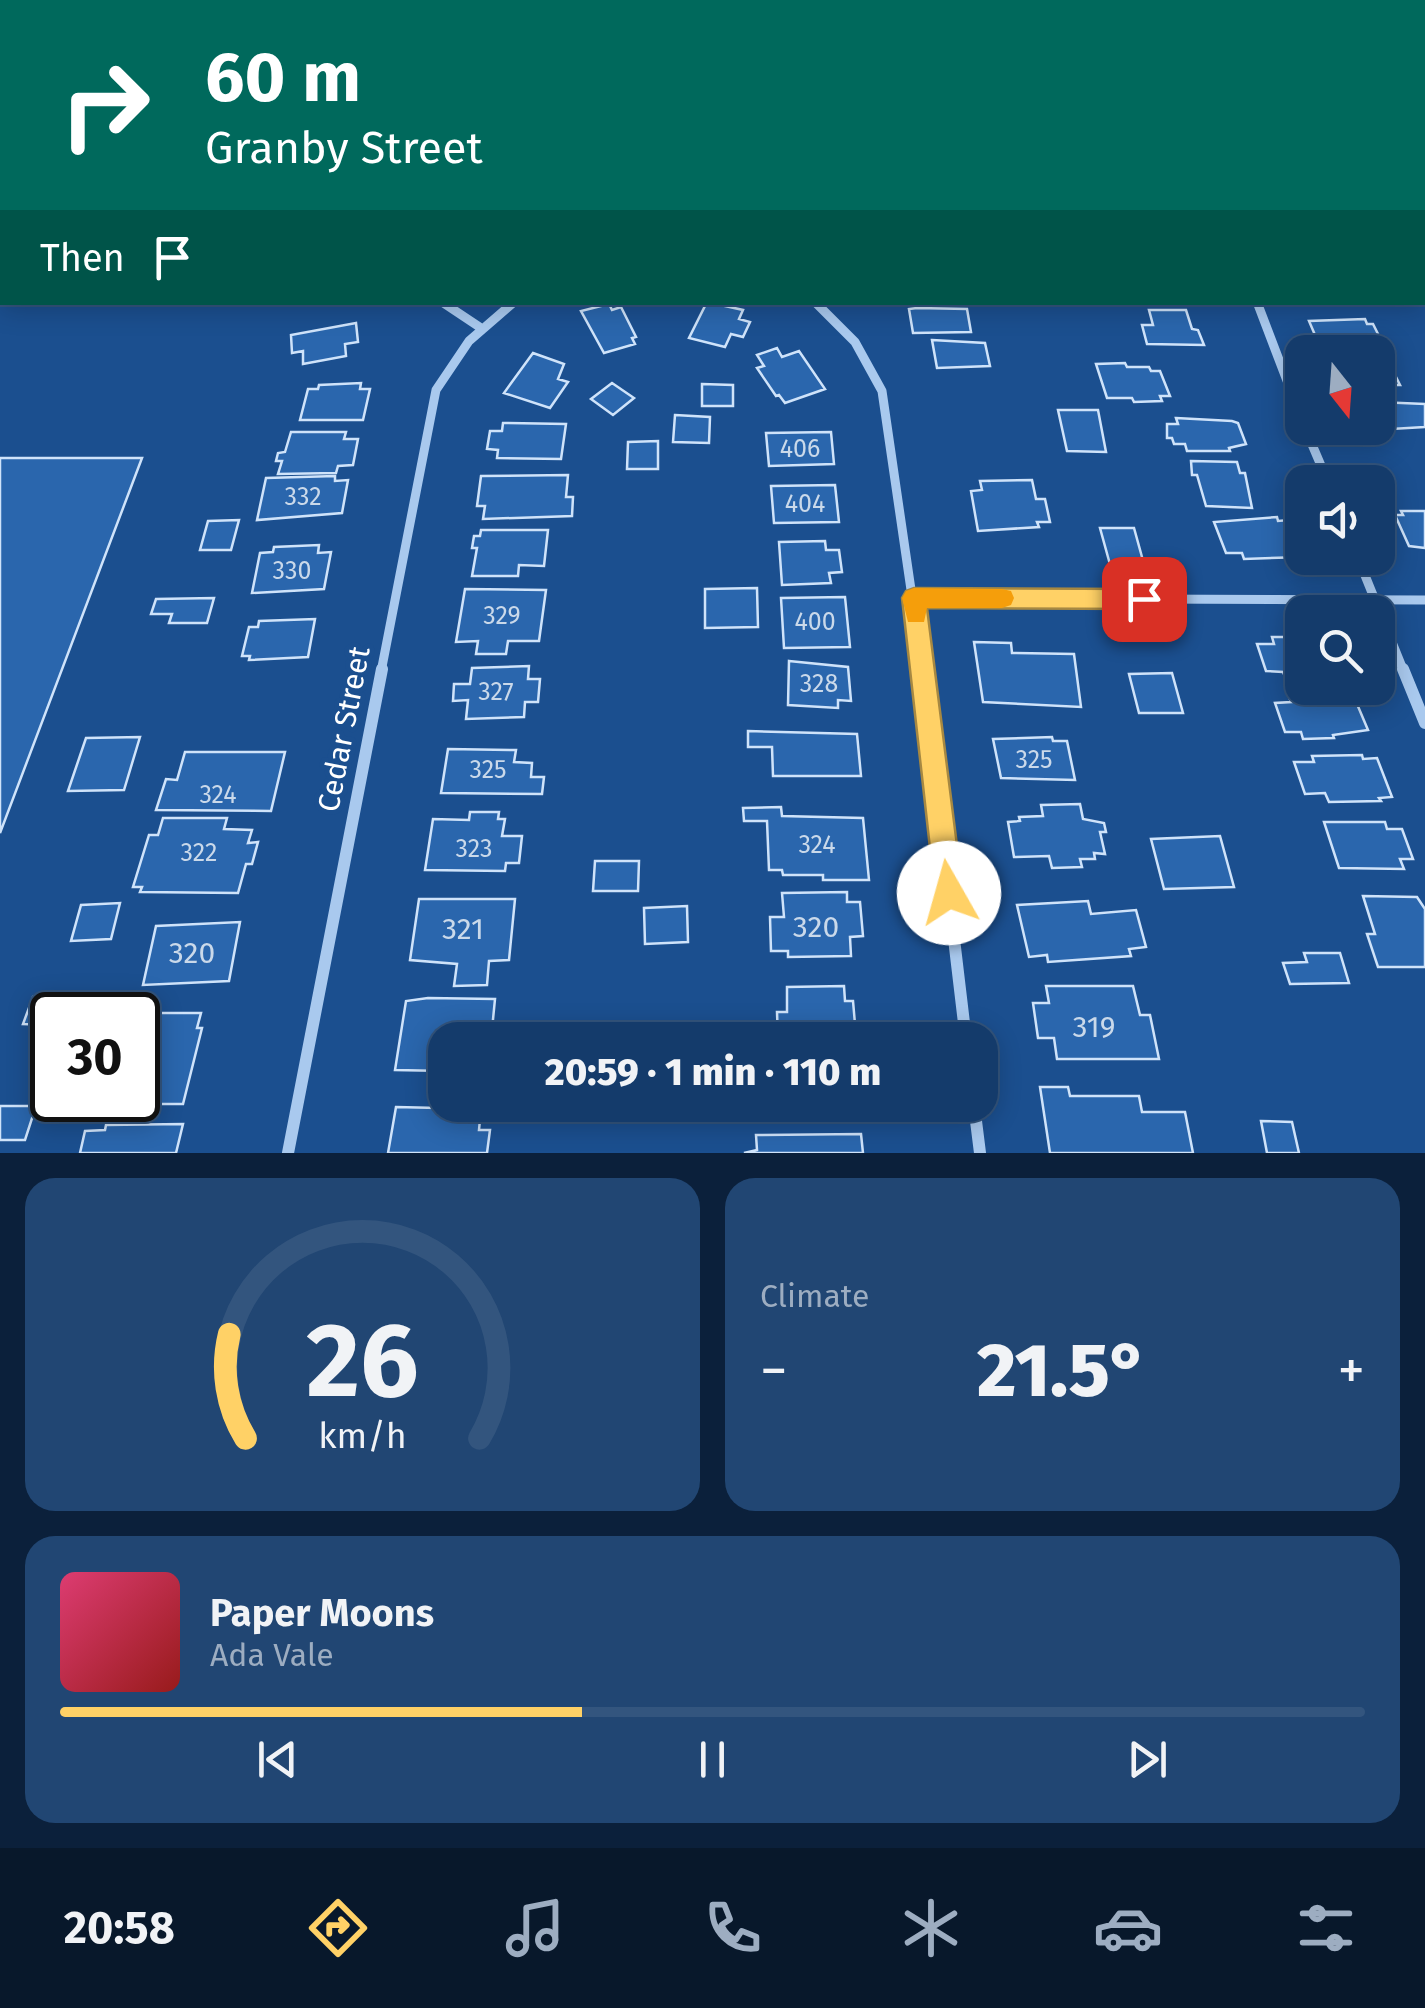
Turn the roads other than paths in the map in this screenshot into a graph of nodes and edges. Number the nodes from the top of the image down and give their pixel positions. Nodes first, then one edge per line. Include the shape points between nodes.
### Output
1 (446, 305) edge
2 (510, 305) edge
3 (818, 305) edge
4 (1258, 305) edge
5 (481, 328) junction
6 (1285, 375) edge
7 (914, 598) junction
8 (1285, 600) edge
9 (1395, 600) edge
10 (1425, 600) edge
11 (1395, 650) edge
12 (1425, 724) edge
13 (964, 1022) edge
14 (976, 1122) edge
15 (288, 1153) edge
16 (980, 1153) edge

1 - 5 street
2 - 5 street, Cedar Street
3 - 7 street via 852,335 882,391
4 - 6 street
5 - 15 street, Cedar Street via 436,390 424,440
7 - 8 street
7 - 13 street
9 - 10 street
11 - 12 street
14 - 16 street

